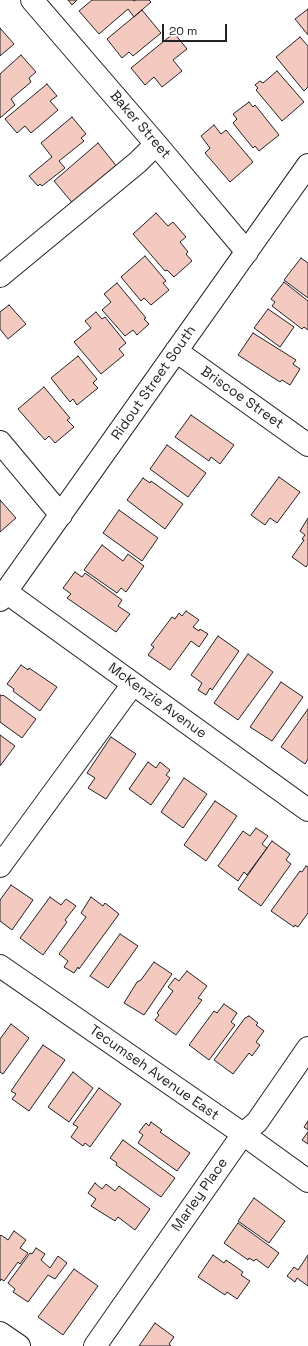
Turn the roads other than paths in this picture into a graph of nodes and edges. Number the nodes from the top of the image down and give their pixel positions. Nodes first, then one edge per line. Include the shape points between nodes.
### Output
1 (32, 0) edge
2 (156, 144) junction
3 (308, 165) edge
4 (247, 252) junction
5 (0, 276) edge
6 (176, 351) junction
7 (0, 442) edge
8 (308, 445) edge
9 (60, 514) junction
10 (3, 596) edge
11 (133, 684) junction
12 (308, 810) edge
13 (0, 866) edge
14 (0, 966) edge
15 (308, 1048) edge
16 (243, 1134) junction
17 (308, 1181) edge
18 (0, 1333) edge
19 (19, 1346) edge
20 (95, 1346) edge

1 - 2 street, Baker Street
2 - 4 street, Baker Street
2 - 5 street via 138,162
3 - 4 street, Ridout Street South
4 - 6 street, Ridout Street South
6 - 8 street, Briscoe Street
6 - 9 street, Ridout Street South
7 - 9 street
9 - 10 street, Ridout Street South
10 - 11 street, McKenzie Avenue
11 - 12 street, McKenzie Avenue
11 - 13 street
14 - 16 street, Tecumseh Avenue East
15 - 16 street, Marley Place via 257,1122
16 - 17 street, Tecumseh Avenue East
16 - 20 street, Marley Place
18 - 19 street

